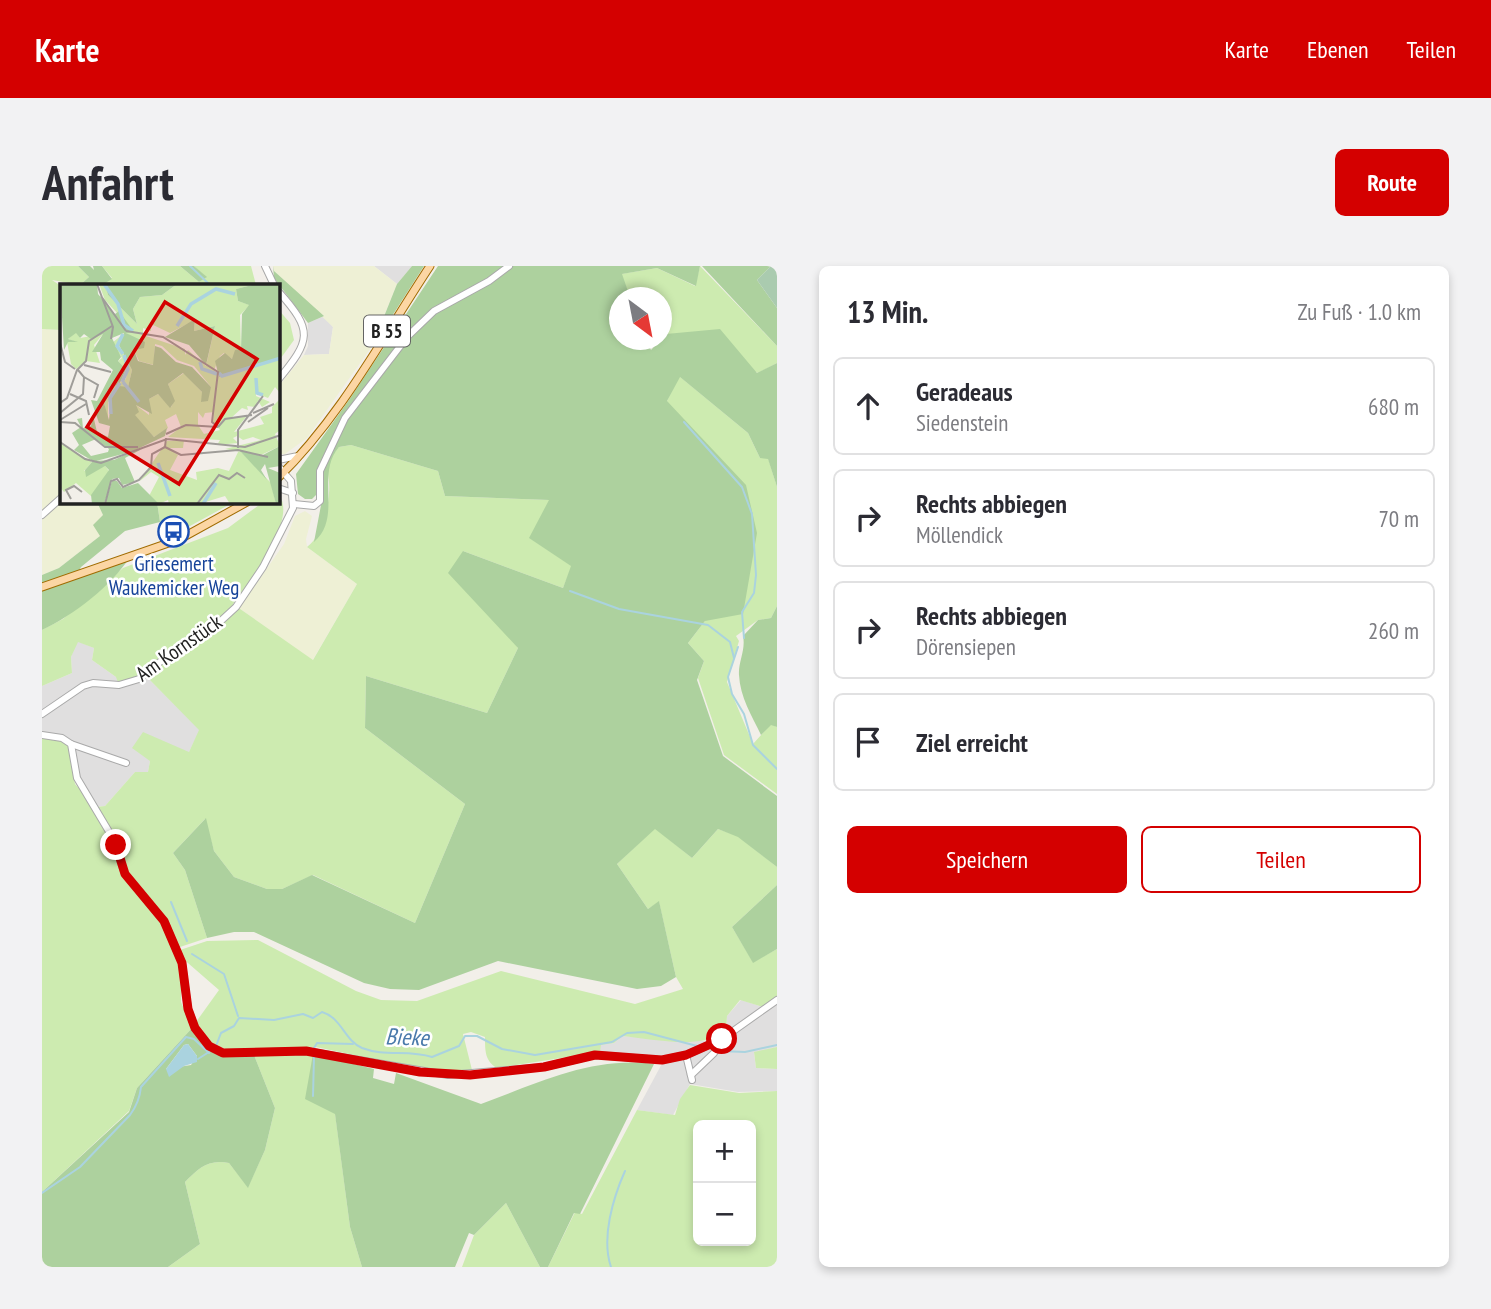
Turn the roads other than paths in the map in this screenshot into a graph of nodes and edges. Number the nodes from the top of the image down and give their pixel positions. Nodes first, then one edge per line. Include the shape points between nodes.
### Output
1 (265, 266) edge
2 (430, 266) edge
3 (509, 266) edge
4 (274, 284) edge
5 (280, 293) edge
6 (280, 378) edge
7 (300, 456) junction
8 (280, 460) edge
9 (280, 474) edge
10 (280, 489) edge
11 (293, 493) junction
12 (60, 499) edge
13 (243, 504) edge
14 (294, 505) junction
15 (42, 515) edge
16 (42, 587) edge
17 (42, 714) edge
18 (42, 735) edge
19 (71, 744) junction
20 (126, 763) dead end
21 (777, 1000) edge
22 (722, 1039) junction
23 (686, 1055) junction

1 - 4 street
2 - 7 main road, B 55
3 - 14 street via 423,319 345,418 320,471 320,501 314,506
5 - 6 street via 300,318 306,337 301,352
7 - 8 street
7 - 9 main road, B 55
9 - 11 street, Am Kornstück via 291,481
10 - 11 street
11 - 14 street, Am Kornstück
12 - 15 street
13 - 16 main road via 180,539
14 - 17 street, Am Kornstück via 250,588 212,629 139,679 83,686
18 - 19 street
19 - 20 street
19 - 23 street via 77,778 111,835 125,874 164,921 182,963 191,1017 209,1046 223,1053 316,1052 420,1072 470,1075 544,1067 595,1055 662,1060
21 - 22 street
22 - 23 street
22 - 23 street via 691,1077

